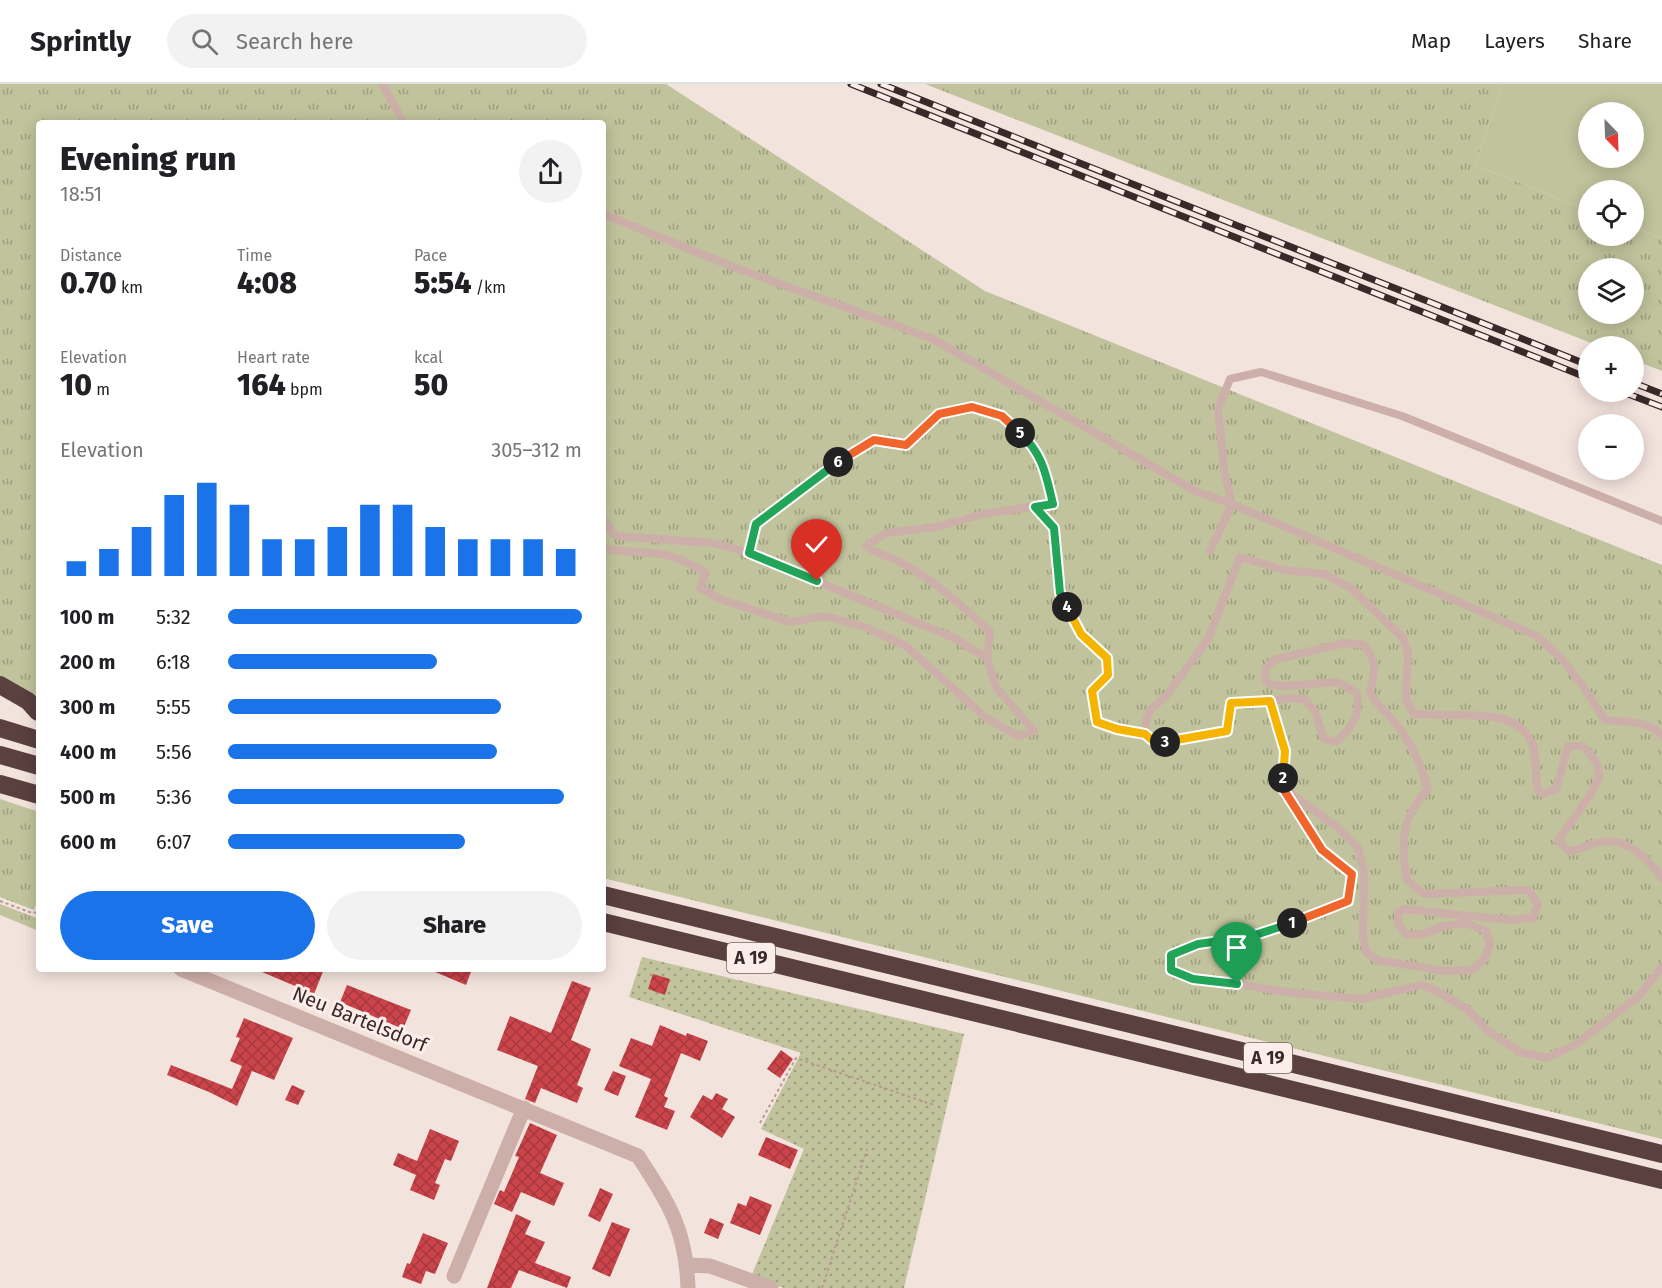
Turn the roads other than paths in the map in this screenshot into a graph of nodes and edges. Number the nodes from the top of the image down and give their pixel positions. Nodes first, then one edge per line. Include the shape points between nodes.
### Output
1 (382, 84) edge
2 (402, 120) edge
3 (606, 215) edge
4 (1232, 504) junction
5 (1035, 507) junction
6 (1662, 521) edge
7 (606, 523) edge
8 (606, 549) edge
9 (1210, 551) dead end
10 (749, 553) junction
11 (987, 658) junction
12 (0, 685) edge
13 (0, 700) edge
14 (1270, 701) junction
15 (36, 709) edge
16 (36, 711) edge
17 (0, 728) edge
18 (1145, 734) junction
19 (1662, 736) edge
20 (36, 739) edge
21 (0, 755) edge
22 (36, 765) edge
23 (2, 784) edge
24 (1282, 787) junction
25 (36, 794) edge
26 (1662, 878) edge
27 (606, 896) edge
28 (606, 923) edge
29 (1662, 967) edge
30 (188, 972) edge
31 (524, 1108) junction
32 (1662, 1154) edge
33 (1662, 1180) edge
34 (687, 1265) junction
35 (454, 1276) dead end
36 (688, 1288) edge
37 (771, 1288) edge

1 - 2 lane
3 - 4 lane via 736,268 933,339 1195,491
4 - 6 lane via 1218,409 1230,379 1261,372 1402,416
4 - 9 lane
4 - 19 lane via 1537,636 1561,658 1605,720 1642,724
5 - 10 lane via 1053,504 1043,462 1030,442 1002,416 972,407 939,414 906,445 874,440 829,469 756,524
5 - 11 lane via 886,533 866,546 874,553 899,561 964,607 990,632
5 - 18 lane via 1054,528 1060,593 1081,634 1107,658 1108,675 1092,691 1097,722
7 - 10 lane via 616,536 714,543
8 - 11 lane via 663,554 692,565 706,573 700,588 710,594 790,622 825,616 865,627 906,646 985,717 1018,736 1034,732 996,687
10 - 11 lane via 954,638
12 - 15 highway
13 - 16 highway
14 - 18 lane via 1231,703 1227,731 1161,743
14 - 24 lane via 1285,751
14 - 24 lane via 1304,699 1315,711 1324,739 1335,742 1348,732 1356,717 1357,693 1338,682 1270,685 1265,679 1266,668 1274,660 1344,643 1365,645 1373,657 1370,692 1400,729 1424,771 1428,790 1416,801 1407,821 1402,850 1407,880 1424,894 1528,890 1538,904 1533,918 1509,920 1404,909 1398,912 1398,924 1407,935 1466,923 1486,931 1490,944 1484,960 1471,970 1445,971 1377,960 1366,952 1363,938 1364,872 1358,848 1338,828
17 - 20 highway
18 - 26 lane via 1151,709 1166,696 1208,639 1240,557 1284,570 1325,574 1352,589 1403,638 1408,653 1406,699 1414,714 1495,716 1519,725 1530,739 1538,791 1544,794 1556,789 1568,746 1582,746 1594,758 1599,774 1592,791 1558,840 1569,852 1609,841 1632,848
21 - 22 highway
23 - 25 highway
24 - 29 lane via 1322,850 1352,874 1348,901 1249,937 1198,944 1171,955 1171,970 1193,979 1361,999 1421,984 1467,1009 1489,1032 1520,1052 1546,1058 1576,1044 1639,996
27 - 32 highway, A 19
28 - 33 highway, A 19
30 - 31 street, Neu Bartelsdorf
31 - 34 street, Neu Bartelsdorf via 638,1156 669,1205 680,1230
31 - 35 street
34 - 36 street, Neu Bartelsdorf
34 - 37 street via 710,1266

